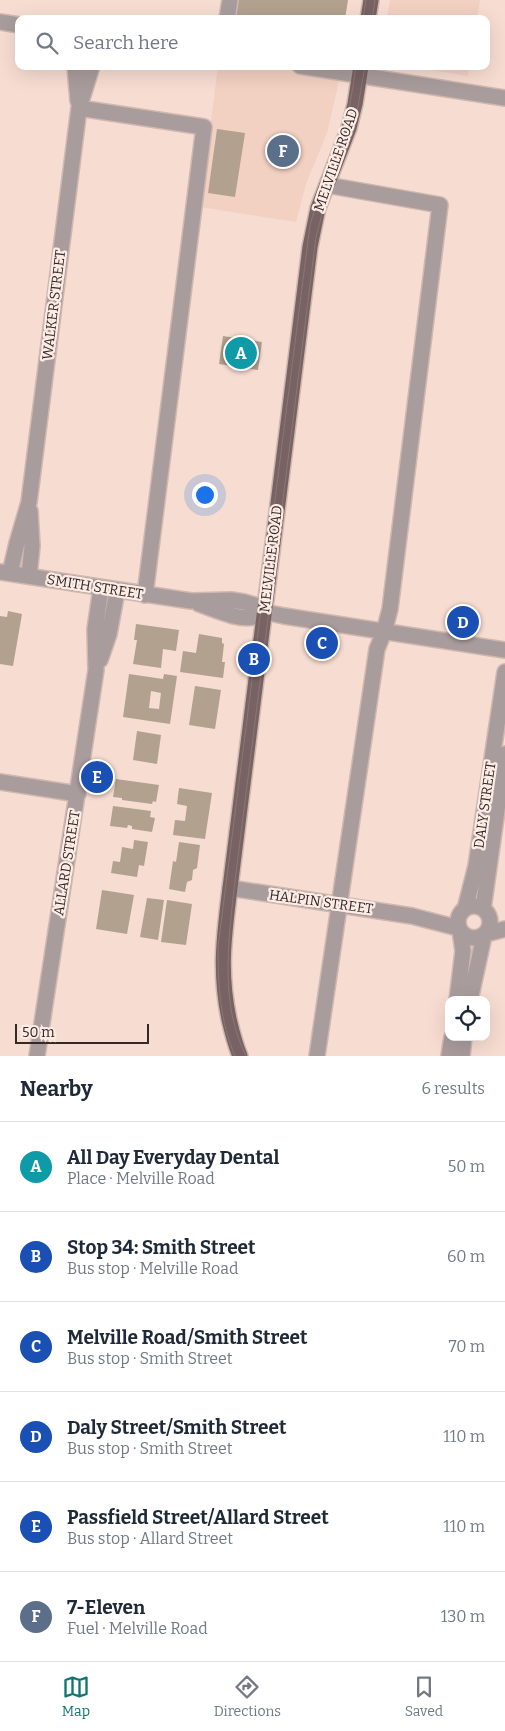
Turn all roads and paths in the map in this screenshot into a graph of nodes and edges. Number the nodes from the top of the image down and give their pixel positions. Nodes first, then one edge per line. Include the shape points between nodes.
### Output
1 (230, 0) edge
2 (371, 0) edge
3 (228, 15) edge
4 (369, 15) edge
5 (0, 22) edge
6 (15, 24) edge
7 (75, 70) edge
8 (91, 70) edge
9 (360, 71) edge
10 (505, 98) edge
11 (79, 108) junction
12 (327, 185) junction
13 (29, 502) junction
14 (5, 573) edge
15 (29, 576) junction
16 (101, 588) junction
17 (117, 591) junction
18 (145, 595) junction
19 (265, 612) junction
20 (384, 632) junction
21 (505, 650) edge
22 (96, 670) junction
23 (505, 672) edge
24 (505, 754) edge
25 (0, 782) edge
26 (78, 794) junction
27 (230, 888) junction
28 (339, 904) junction
29 (486, 911) junction
30 (505, 918) edge
31 (461, 920) junction
32 (505, 929) edge
33 (485, 935) junction
34 (457, 996) edge
35 (471, 996) edge
36 (451, 1041) edge
37 (464, 1041) edge
38 (37, 1056) edge
39 (240, 1056) edge
40 (317, 1056) edge
41 (449, 1056) edge
42 (462, 1056) edge

1 - 3 street
2 - 4 main road
5 - 6 street
7 - 11 street, WALKER STREET
8 - 11 street, WALKER STREET
9 - 10 street
9 - 12 main road, MELVILLE ROAD via 349,128
11 - 13 street, WALKER STREET
11 - 18 street via 204,127
12 - 19 main road, MELVILLE ROAD via 318,208 310,247
12 - 20 street via 440,205 390,609
13 - 14 street, WALKER STREET
13 - 15 street, WALKER STREET via 32,546
14 - 15 street, SMITH STREET
15 - 16 street, SMITH STREET
16 - 17 street, SMITH STREET
16 - 22 street, ALLARD STREET
17 - 18 street, SMITH STREET
17 - 22 street, ALLARD STREET via 109,634
18 - 19 street, SMITH STREET via 190,601 231,600 261,607
19 - 20 street, SMITH STREET
19 - 27 main road, MELVILLE ROAD
20 - 21 street, SMITH STREET
20 - 28 street via 377,648
22 - 26 street, ALLARD STREET
23 - 31 street, DALY STREET via 476,866
24 - 29 street, DALY STREET
25 - 26 street
26 - 38 street, ALLARD STREET
27 - 28 street, HALPIN STREET
27 - 39 main road, MELVILLE ROAD via 223,975
28 - 31 street, HALPIN STREET
28 - 40 street
29 - 30 street
29 - 31 street via 474,906
29 - 33 street via 490,924
31 - 33 street via 468,938
31 - 34 street, DALY STREET via 463,951
32 - 33 street
33 - 35 street
36 - 41 street
37 - 42 street

